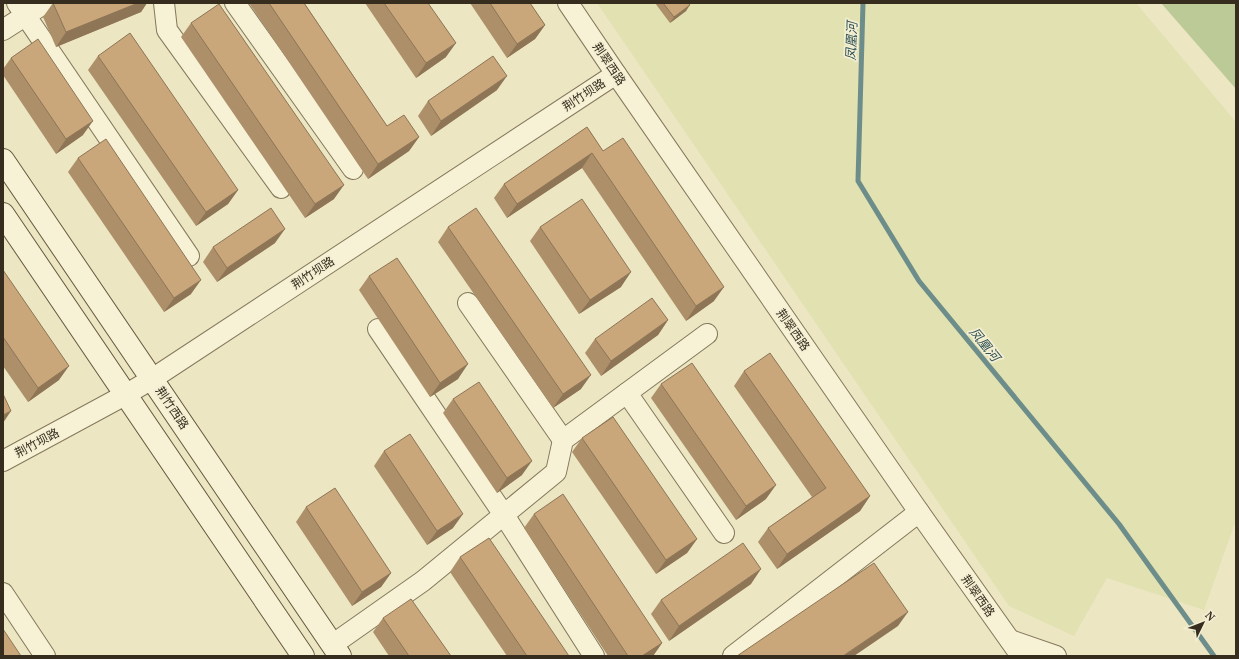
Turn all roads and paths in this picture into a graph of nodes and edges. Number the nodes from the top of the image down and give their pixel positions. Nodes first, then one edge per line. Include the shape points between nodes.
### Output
1 (45, 3) edge
2 (164, 3) edge
3 (235, 3) edge
4 (568, 3) edge
5 (21, 9) edge
6 (3, 30) edge
7 (616, 74) junction
8 (3, 160) edge
9 (353, 169) dead end
10 (281, 188) dead end
11 (3, 214) edge
12 (189, 256) dead end
13 (468, 303) dead end
14 (378, 329) dead end
15 (706, 334) dead end
16 (152, 379) junction
17 (627, 393) junction
18 (125, 395) junction
19 (563, 440) junction
20 (3, 461) edge
21 (919, 512) junction
22 (504, 515) junction
23 (724, 533) dead end
24 (3, 593) edge
25 (1015, 648) edge
26 (336, 650) edge
27 (45, 656) edge
28 (303, 656) edge
29 (594, 656) edge
30 (733, 656) edge
31 (1056, 656) edge

1 - 5 street
2 - 10 street via 167,30
3 - 9 street
4 - 7 street, 荆翠西路
5 - 6 street
5 - 12 street
7 - 16 street, 荆竹坝路
7 - 21 street, 荆翠西路
8 - 16 main road, 荆竹西路
11 - 18 main road
13 - 19 street
14 - 22 street
15 - 17 street
16 - 18 street, 荆竹坝路
16 - 26 main road, 荆竹西路
17 - 19 street
17 - 23 street
18 - 20 street, 荆竹坝路
18 - 28 main road
19 - 22 street via 556,472
21 - 25 street, 荆翠西路
21 - 30 street
22 - 26 street
22 - 29 street
24 - 27 street
25 - 31 street

